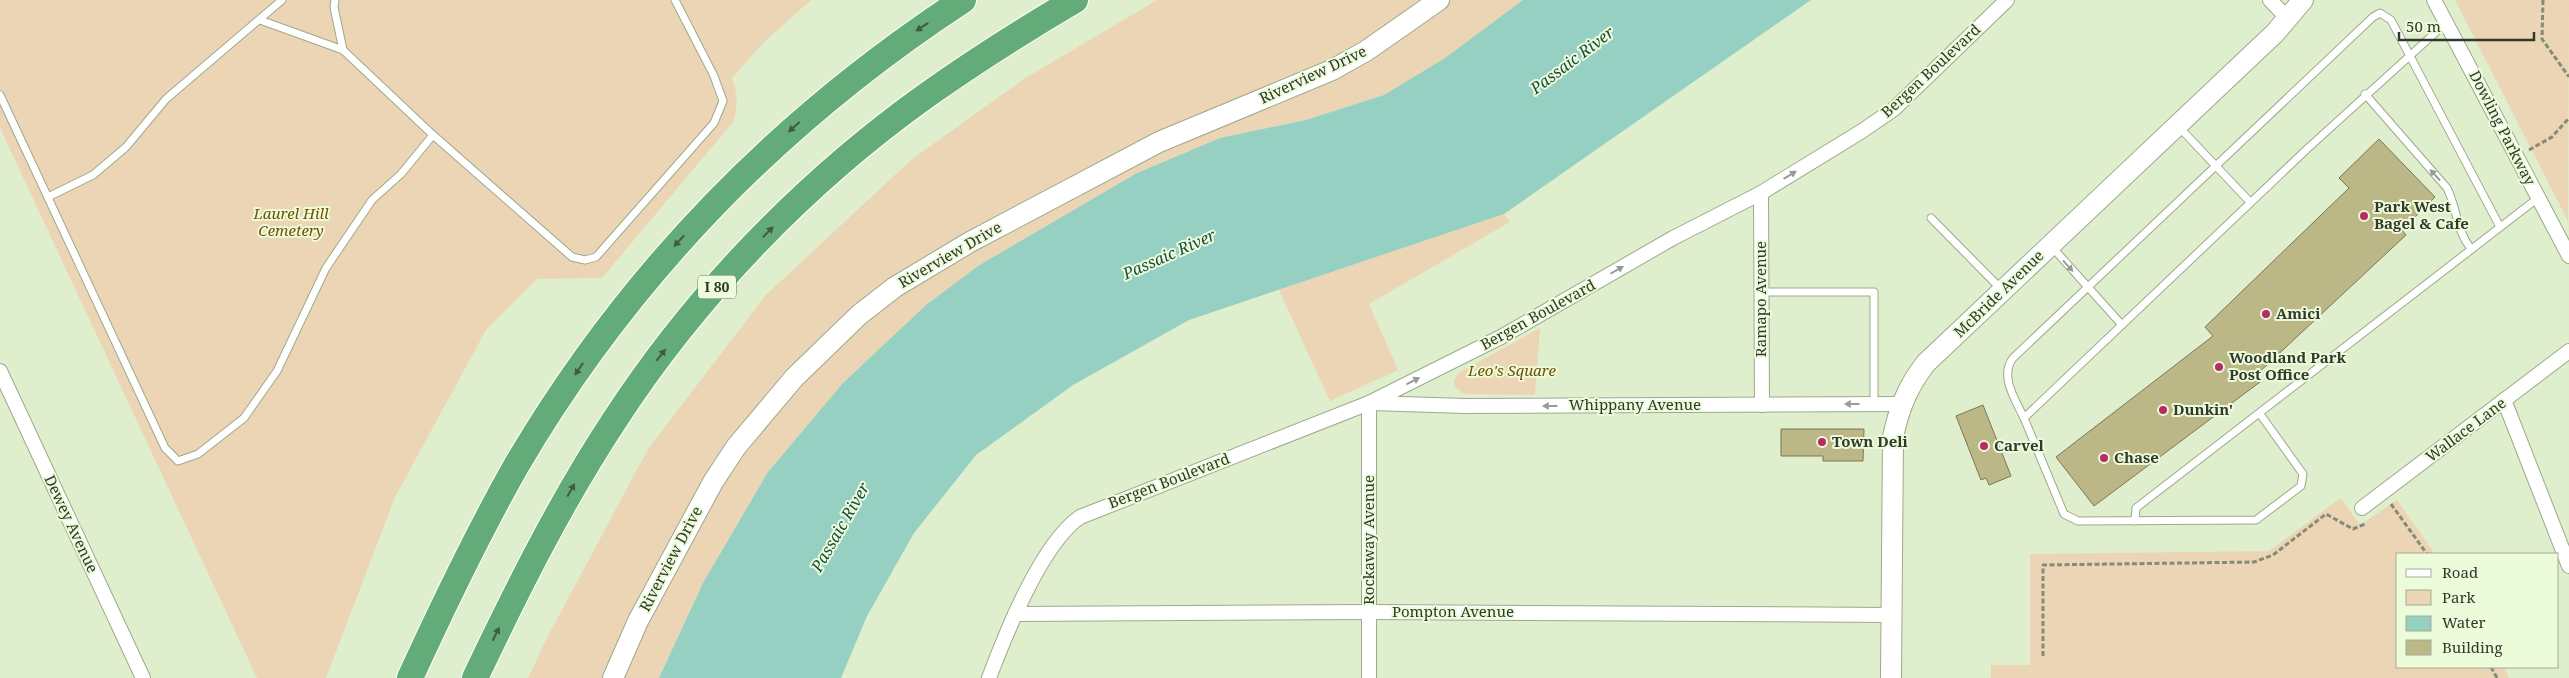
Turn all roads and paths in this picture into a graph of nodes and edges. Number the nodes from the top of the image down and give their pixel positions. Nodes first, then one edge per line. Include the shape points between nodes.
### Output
1 (282, 0) edge
2 (335, 0) edge
3 (675, 0) edge
4 (963, 0) edge
5 (1075, 0) edge
6 (1438, 0) edge
7 (2007, 0) edge
8 (2270, 0) edge
9 (2303, 0) edge
10 (2434, 0) edge
11 (2543, 0) edge
12 (2288, 19) junction
13 (260, 20) junction
14 (2446, 23) junction
15 (343, 50) junction
16 (2408, 55) junction
17 (2569, 77) edge
18 (2365, 94) junction
19 (0, 95) edge
20 (2569, 118) edge
21 (2177, 125) junction
22 (433, 135) junction
23 (2518, 157) junction
24 (2215, 166) junction
25 (1761, 193) junction
26 (48, 197) junction
27 (2538, 198) junction
28 (2250, 202) junction
29 (1931, 218) dead end
30 (2500, 227) junction
31 (2050, 245) junction
32 (2471, 249) junction
33 (2569, 256) edge
34 (2087, 288) junction
35 (2003, 290) junction
36 (1761, 292) junction
37 (2122, 325) junction
38 (2569, 351) edge
39 (0, 371) edge
40 (2504, 400) junction
41 (1369, 403) junction
42 (1874, 404) junction
43 (1901, 404) junction
44 (1762, 405) junction
45 (2260, 414) junction
46 (2024, 418) junction
47 (2383, 492) junction
48 (2392, 506) junction
49 (2362, 508) dead end
50 (2385, 511) dead end
51 (2372, 520) dead end
52 (2135, 521) junction
53 (2426, 553) edge
54 (2569, 566) edge
55 (1370, 612) junction
56 (1015, 614) junction
57 (1891, 614) junction
58 (2043, 656) dead end
59 (143, 678) edge
60 (410, 678) edge
61 (475, 678) edge
62 (614, 678) edge
63 (989, 678) edge
64 (1370, 678) edge
65 (1892, 678) edge

1 - 13 lane
2 - 15 lane
3 - 22 lane via 724,101 714,123 596,257 585,260 572,257
4 -> 60 highway via 866,68 763,155 671,250 629,300 588,355 516,466
61 -> 5 highway, I 80 via 522,579 590,459 651,368 732,269 777,223 874,136 978,59
6 - 62 street, Riverview Drive via 1380,42 1332,70 1159,142 970,242 895,287 859,315 794,378 717,475 642,612
25 -> 7 street, Bergen Boulevard via 1894,109
8 - 12 street
9 - 12 street, McBride Avenue
10 - 14 street, Dowling Parkway
11 - 17 path via 2542,39
12 - 21 street, McBride Avenue
13 - 15 lane
13 - 26 lane via 166,99 126,147 92,175
14 - 16 lane
14 - 23 street, Dowling Parkway
15 - 22 lane
16 - 18 lane
16 - 24 lane via 2391,20 2380,13 2373,17
16 - 30 lane
18 - 28 lane
32 -> 18 lane via 2461,236 2447,188
19 - 26 lane
20 - 23 path via 2552,136
21 - 24 lane
21 - 31 street, McBride Avenue
22 - 26 lane via 401,174 367,207 326,268 277,371 244,418 198,454 178,461 165,448
23 - 27 street, Dowling Parkway
24 - 28 lane
24 - 34 lane
25 - 36 street, Ramapo Avenue
41 -> 25 street, Bergen Boulevard via 1501,337 1673,238
27 - 30 lane
27 - 33 street, Dowling Parkway
28 - 37 lane
29 - 35 lane
30 - 32 lane
31 -> 34 lane
31 - 35 street, McBride Avenue
32 - 45 lane
34 - 37 lane
34 - 46 lane via 2010,363 2007,376
35 - 43 street, McBride Avenue via 1926,363
36 - 42 lane via 1874,292
36 - 44 street, Ramapo Avenue
37 - 46 lane
38 - 40 street, Wallace Lane
39 - 59 street, Dewey Avenue
40 - 47 street, Wallace Lane
40 - 54 street
44 -> 41 street, Whippany Avenue via 1466,406
41 - 55 street, Rockaway Avenue
41 - 56 street, Bergen Boulevard via 1080,517 1058,537
42 - 43 street, Whippany Avenue
42 -> 44 street, Whippany Avenue
43 - 57 street, McBride Avenue via 1892,437
45 - 52 lane via 2136,508
45 - 52 lane via 2304,474 2301,486 2256,520
46 - 52 lane via 2064,514 2078,521
47 - 48 path
47 - 49 street, Wallace Lane
48 - 50 path
48 - 53 path
51 - 58 path via 2353,529 2326,514 2273,555 2254,562 2043,565
55 - 56 street, Pompton Avenue
55 - 57 street, Pompton Avenue
55 - 64 street, Rockaway Avenue
56 - 63 street, Bergen Boulevard
57 - 65 street, McBride Avenue

